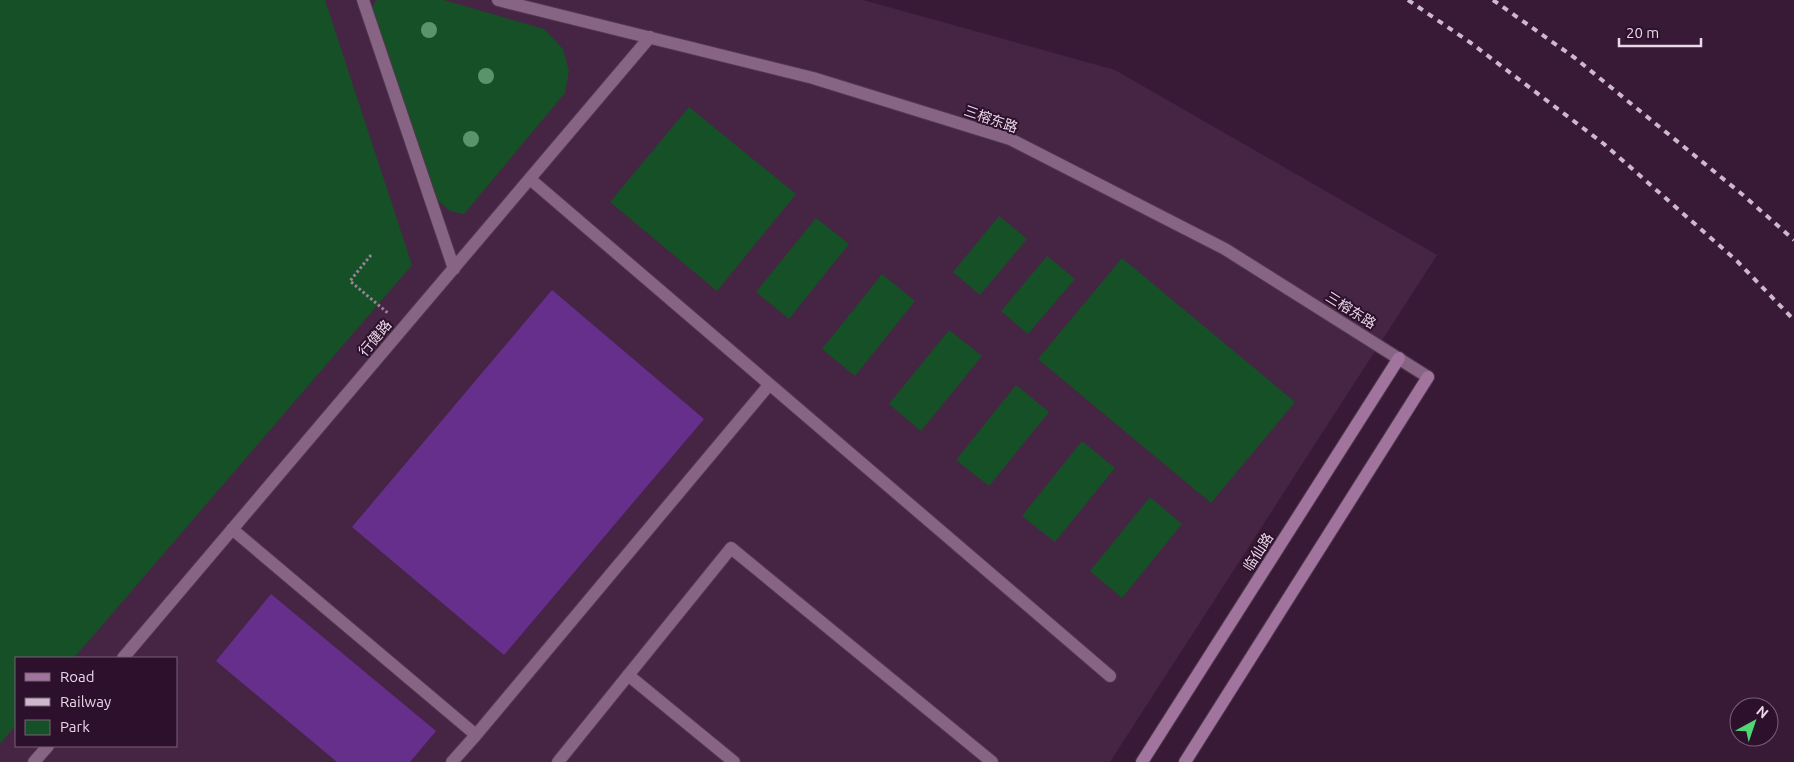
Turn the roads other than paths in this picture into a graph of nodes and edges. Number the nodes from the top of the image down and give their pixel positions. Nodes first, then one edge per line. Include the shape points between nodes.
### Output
1 (363, 0) edge
2 (498, 0) edge
3 (650, 38) junction
4 (530, 179) junction
5 (454, 269) junction
6 (1399, 358) junction
7 (769, 385) junction
8 (232, 529) junction
9 (123, 657) edge
10 (628, 676) junction
11 (1110, 676) dead end
12 (476, 735) junction
13 (47, 747) edge
14 (34, 762) edge
15 (452, 762) edge
16 (558, 762) edge
17 (734, 762) edge
18 (992, 762) edge
19 (1142, 762) edge
20 (1185, 762) edge

1 - 5 street
2 - 3 street, 三榕东路
3 - 4 street, 行健路
3 - 6 street, 三榕东路 via 813,78 1010,139 1225,249
4 - 5 street, 行健路
4 - 7 street
5 - 8 street, 行健路
6 - 19 street, 临仙路
6 - 20 street, 三榕东路 via 1428,377
7 - 11 street
7 - 12 street
8 - 9 street, 行健路
8 - 12 street
10 - 16 street
10 - 17 street
10 - 18 street via 731,548
12 - 15 street
13 - 14 street

